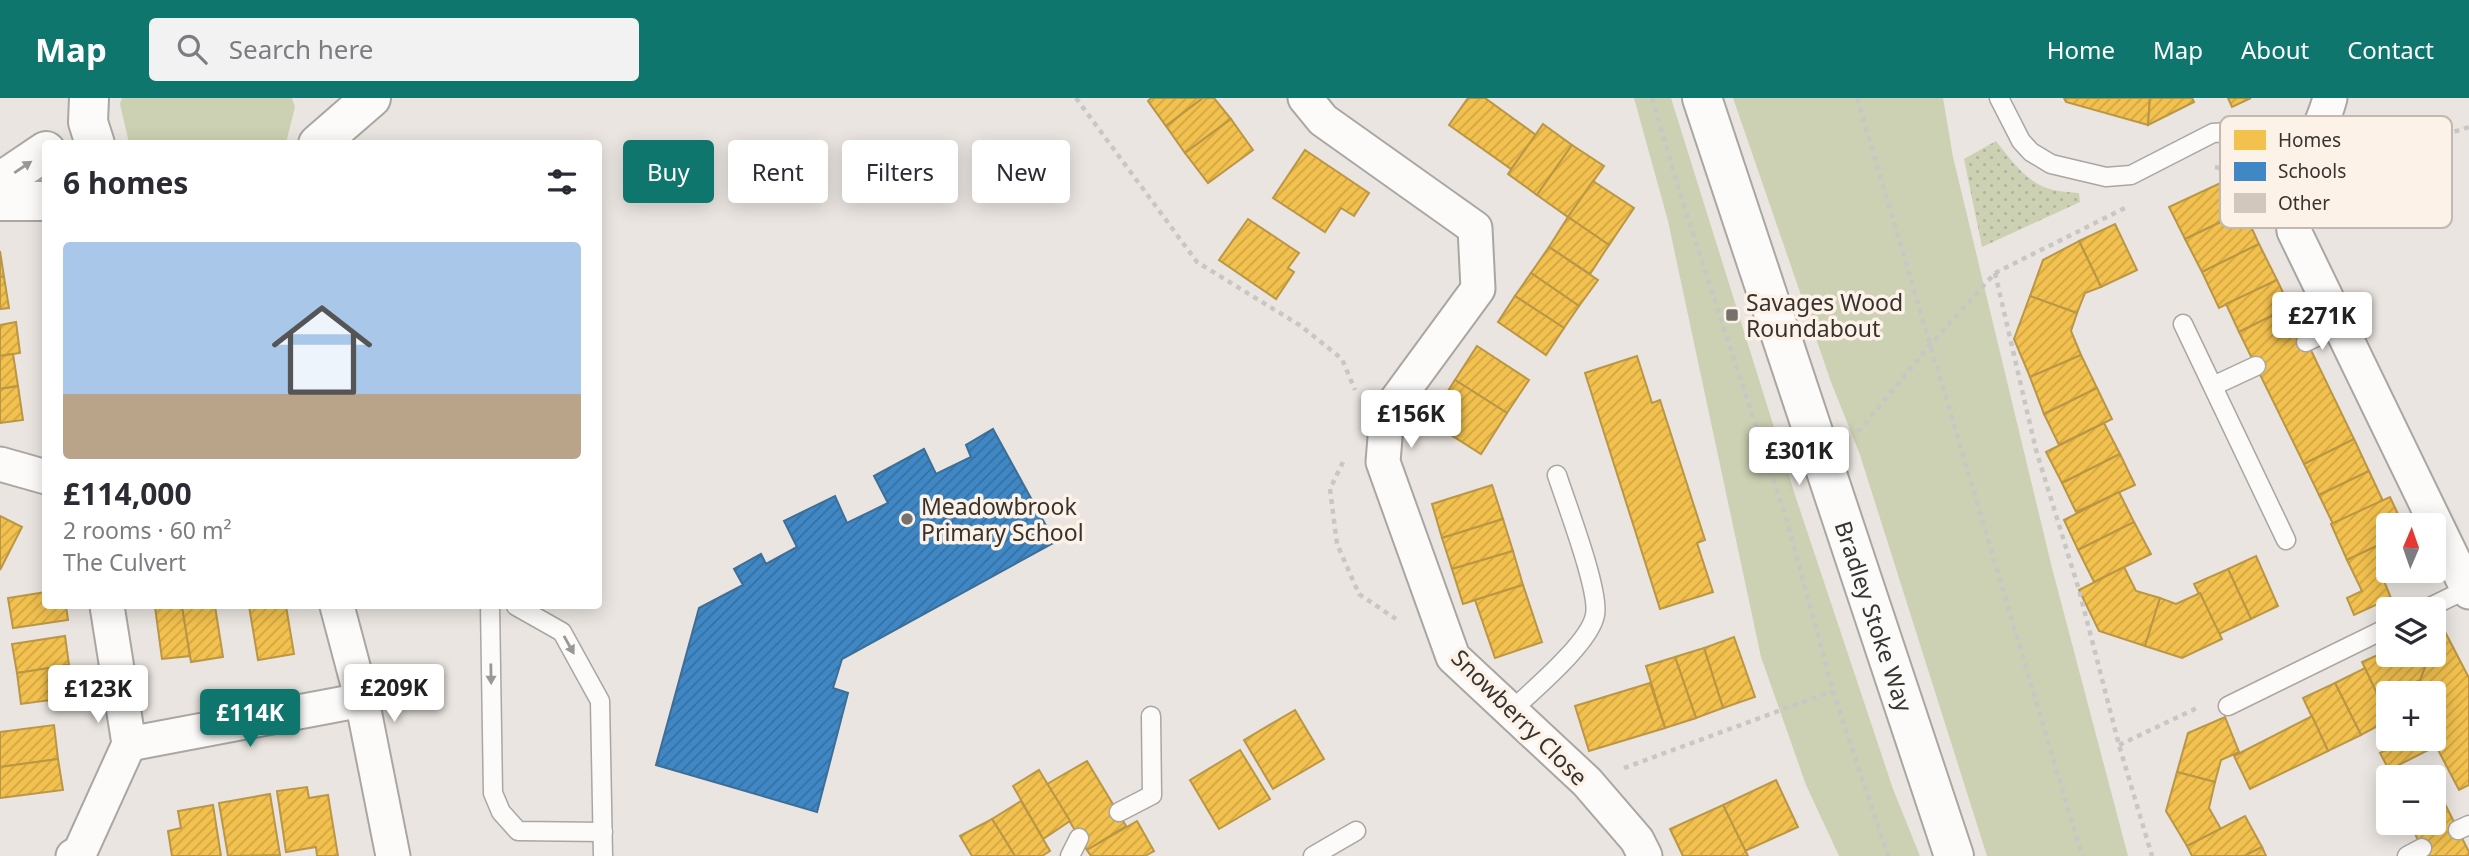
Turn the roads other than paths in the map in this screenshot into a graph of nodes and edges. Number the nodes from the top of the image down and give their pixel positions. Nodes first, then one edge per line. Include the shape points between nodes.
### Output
1 (321, 98) edge
2 (371, 98) edge
3 (1305, 98) edge
4 (1702, 98) edge
5 (1999, 98) edge
6 (2330, 98) edge
7 (2323, 116) edge
8 (90, 121) edge
9 (2220, 133) edge
10 (63, 140) edge
11 (318, 140) edge
12 (322, 140) edge
13 (42, 154) edge
14 (0, 182) edge
15 (0, 201) edge
16 (42, 201) edge
17 (2294, 228) edge
18 (2183, 324) dead end
19 (2339, 326) junction
20 (2306, 342) dead end
21 (2256, 366) dead end
22 (2213, 386) junction
23 (0, 464) edge
24 (1557, 475) dead end
25 (42, 476) edge
26 (2286, 540) dead end
27 (2468, 590) edge
28 (2446, 600) edge
29 (107, 609) edge
30 (338, 609) edge
31 (490, 609) edge
32 (521, 609) edge
33 (2376, 633) edge
34 (362, 700) junction
35 (2228, 706) road end
36 (1511, 711) junction
37 (1151, 716) dead end
38 (129, 744) junction
39 (1119, 812) dead end
40 (1356, 831) dead end
41 (603, 832) junction
42 (1079, 838) dead end
43 (72, 856) edge
44 (393, 856) edge
45 (603, 856) edge
46 (1070, 856) edge
47 (1313, 856) edge
48 (1645, 856) edge
49 (1954, 856) edge

1 - 11 street
2 - 12 street
3 - 36 street, Snowberry Close via 1323,120 1475,228 1478,289 1387,413 1383,462 1453,657
4 - 49 street, Bradley Stoke Way
5 - 9 lane via 2031,152 2051,164 2106,177 2130,175
6 - 7 street
8 - 10 street
14 -> 13 street
15 - 16 street
17 - 19 street
18 - 22 lane
19 - 20 lane
19 - 27 street
21 - 22 lane
22 - 26 lane
23 - 25 street
24 - 36 lane via 1594,592 1595,615 1563,661
27 - 28 lane
29 - 38 street
30 - 34 street
31 -> 41 lane via 494,793 501,812 518,831
32 -> 41 lane via 562,632 600,701
33 - 35 lane
34 - 38 street
34 - 44 street
36 - 48 street, Snowberry Close via 1587,782 1637,840
37 - 39 lane via 1152,795
38 - 43 street via 80,852
40 - 47 lane
41 - 45 lane
42 - 46 lane

